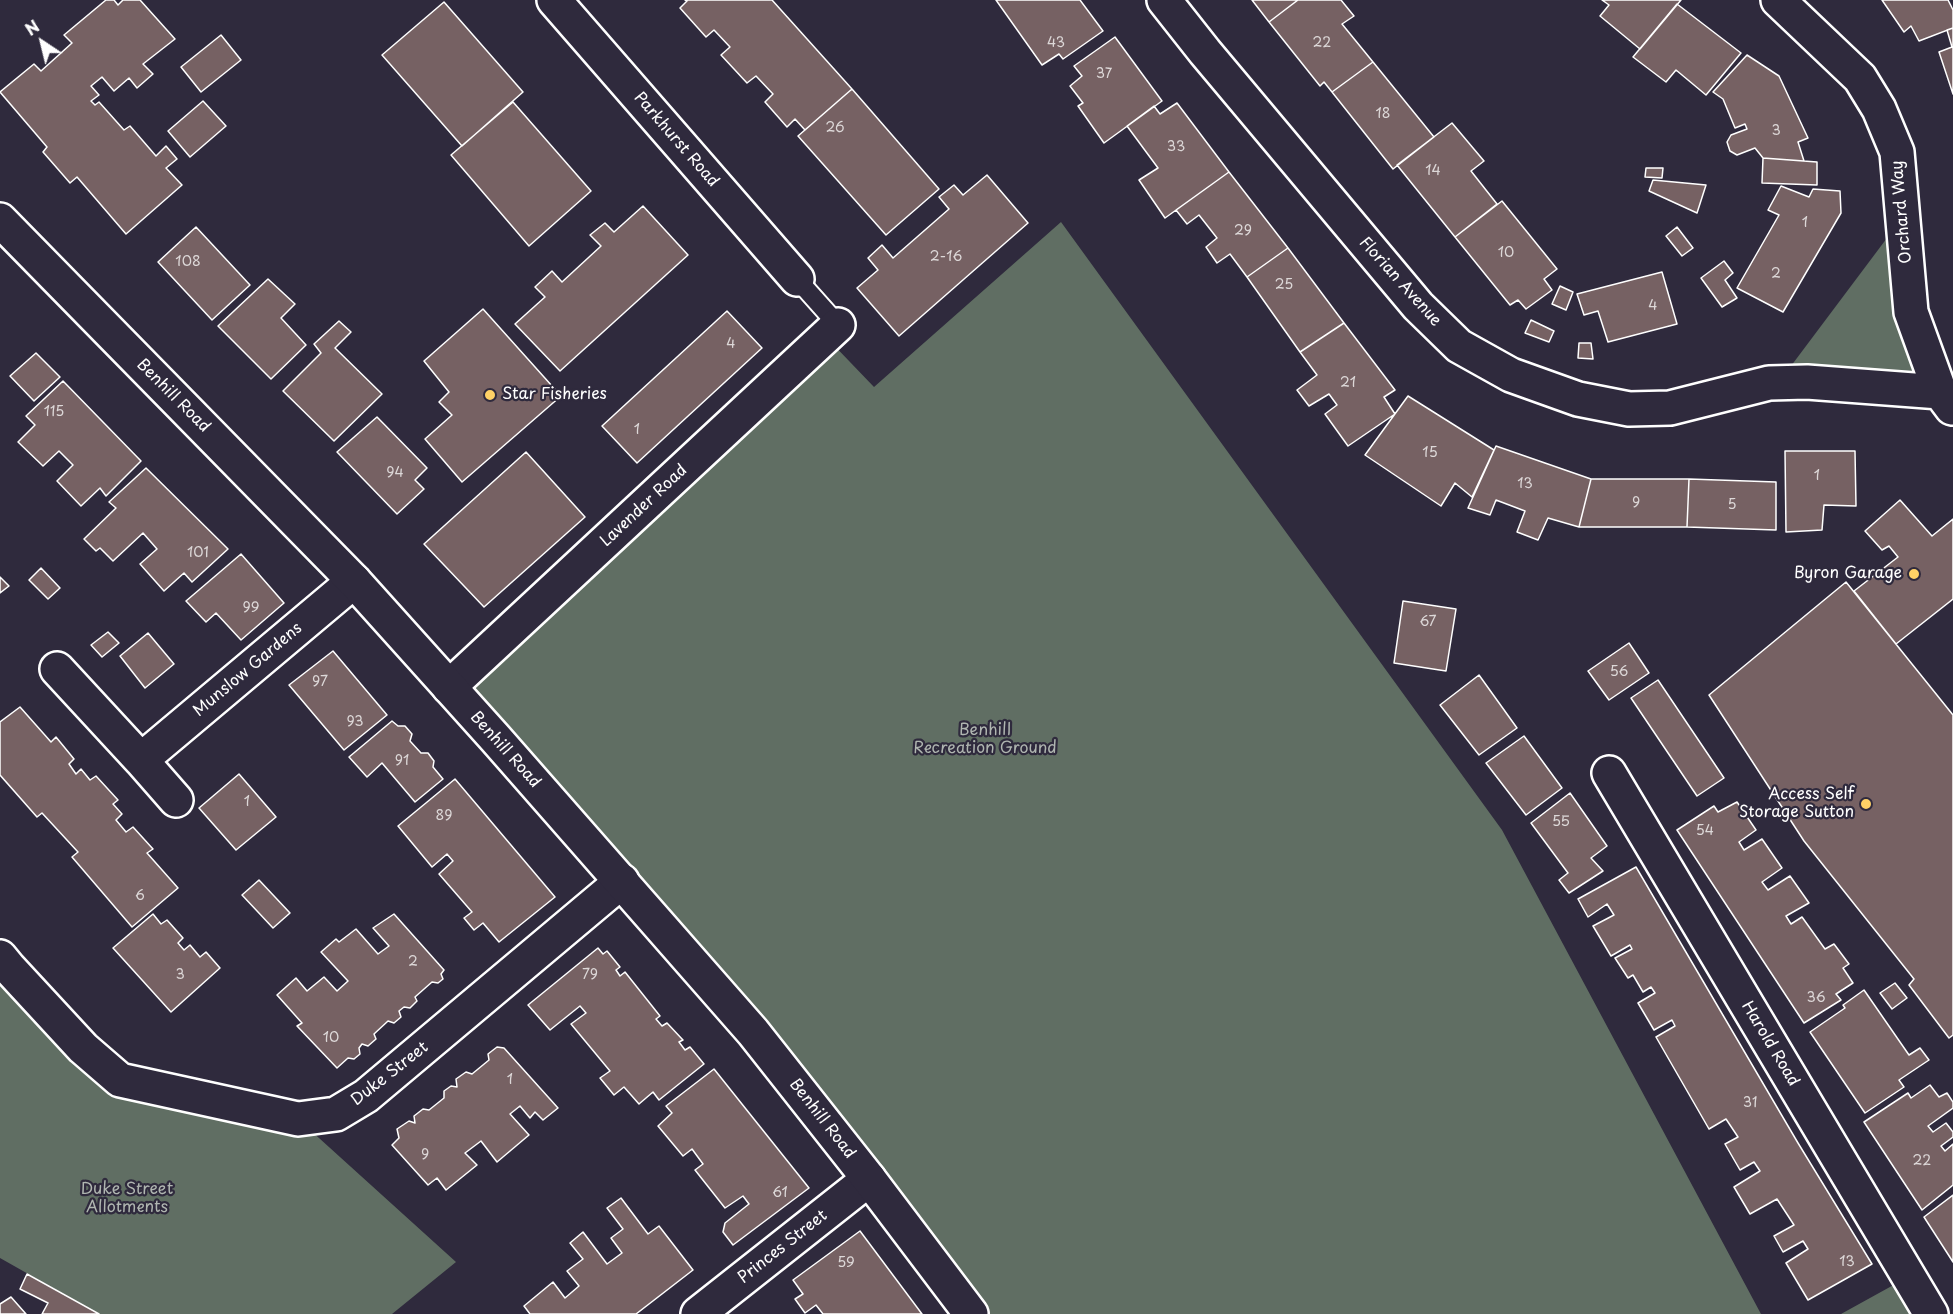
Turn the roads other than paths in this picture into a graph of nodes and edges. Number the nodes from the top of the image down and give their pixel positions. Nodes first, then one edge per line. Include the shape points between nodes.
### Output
1 (554, 0) edge
2 (1164, 0) edge
3 (1778, 0) edge
4 (0, 220) edge
5 (797, 279) joint
6 (838, 325) joint
7 (1947, 401) edge
8 (354, 581) junction
9 (57, 669) dead end
10 (449, 687) junction
11 (141, 759) junction
12 (1609, 773) dead end
13 (176, 800) dead end
14 (621, 881) junction
15 (4, 962) edge
16 (869, 1179) junction
17 (698, 1314) edge
18 (971, 1314) edge
19 (1931, 1314) edge

1 - 5 street, Parkhurst Road
2 - 7 street, Florian Avenue via 1418,306 1459,346 1511,375 1578,399 1629,409 1670,408 1769,383 1806,382
3 - 7 street, Orchard Way via 1860,78 1893,141 1911,312
4 - 8 street, Benhill Road
5 - 6 lane
6 - 10 street, Lavender Road
8 - 10 street, Benhill Road
8 - 11 street, Munslow Gardens
9 - 11 street
10 - 14 street, Benhill Road
11 - 13 street
12 - 19 street, Harold Road
14 - 15 street, Duke Street via 366,1096 336,1114 298,1119 120,1080 83,1048
14 - 16 street, Benhill Road via 742,1019
16 - 17 street, Princes Street
16 - 18 street, Benhill Road

